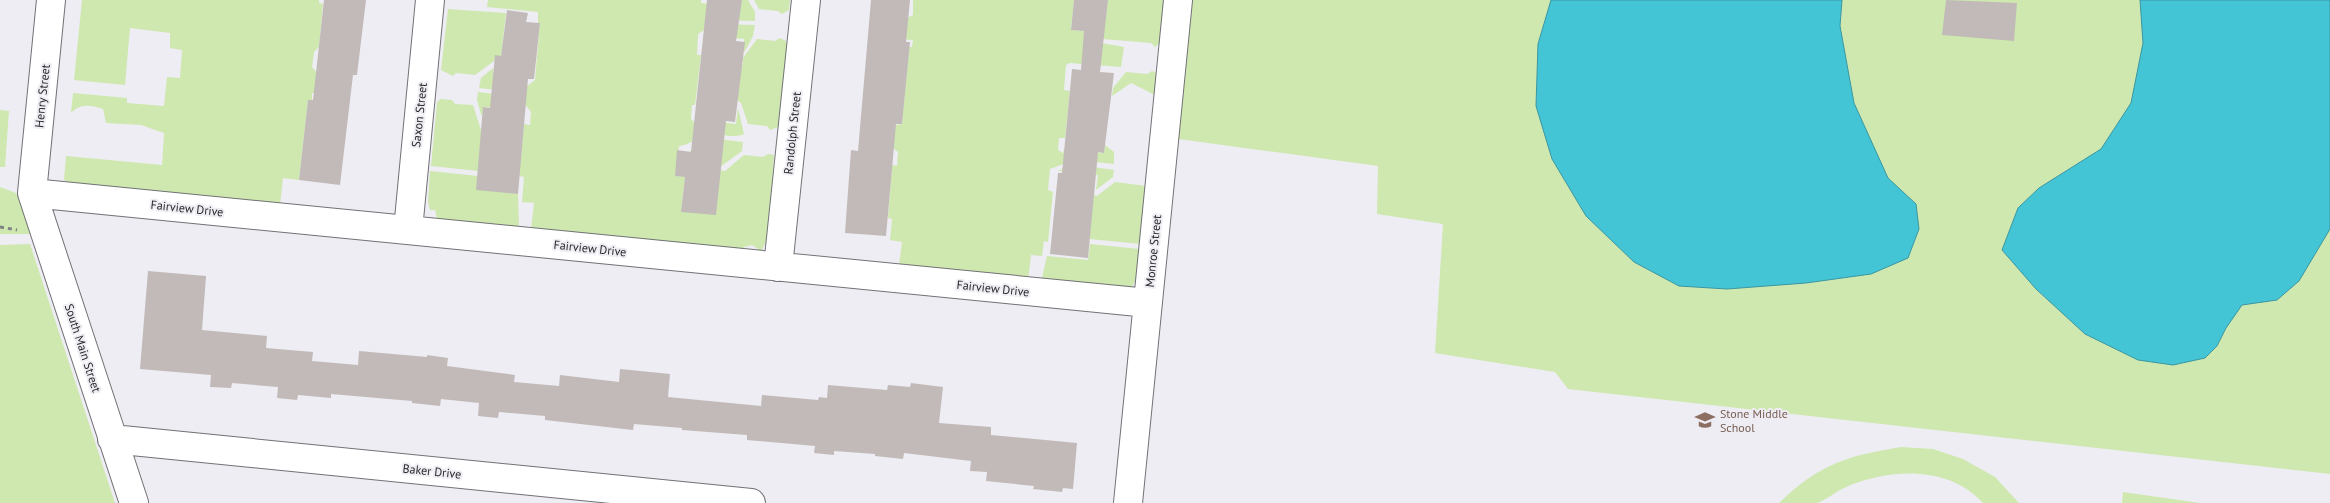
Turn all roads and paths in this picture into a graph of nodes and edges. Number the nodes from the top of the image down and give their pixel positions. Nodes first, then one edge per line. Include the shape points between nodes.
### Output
1 (52, 0) edge
2 (430, 0) edge
3 (806, 0) edge
4 (1178, 0) edge
5 (32, 192) junction
6 (408, 230) junction
7 (778, 267) junction
8 (1148, 303) junction
9 (112, 438) junction
10 (134, 503) edge
11 (751, 503) edge
12 (1128, 503) edge

1 - 5 street, Henry Street
2 - 6 street, Saxon Street
3 - 7 street, Randolph Street
4 - 8 street, Monroe Street
5 - 6 street, Fairview Drive
5 - 9 street, South Main Street
6 - 7 street, Fairview Drive
7 - 8 street, Fairview Drive
8 - 12 street, Monroe Street
9 - 10 street, South Main Street
9 - 11 street, Baker Drive

